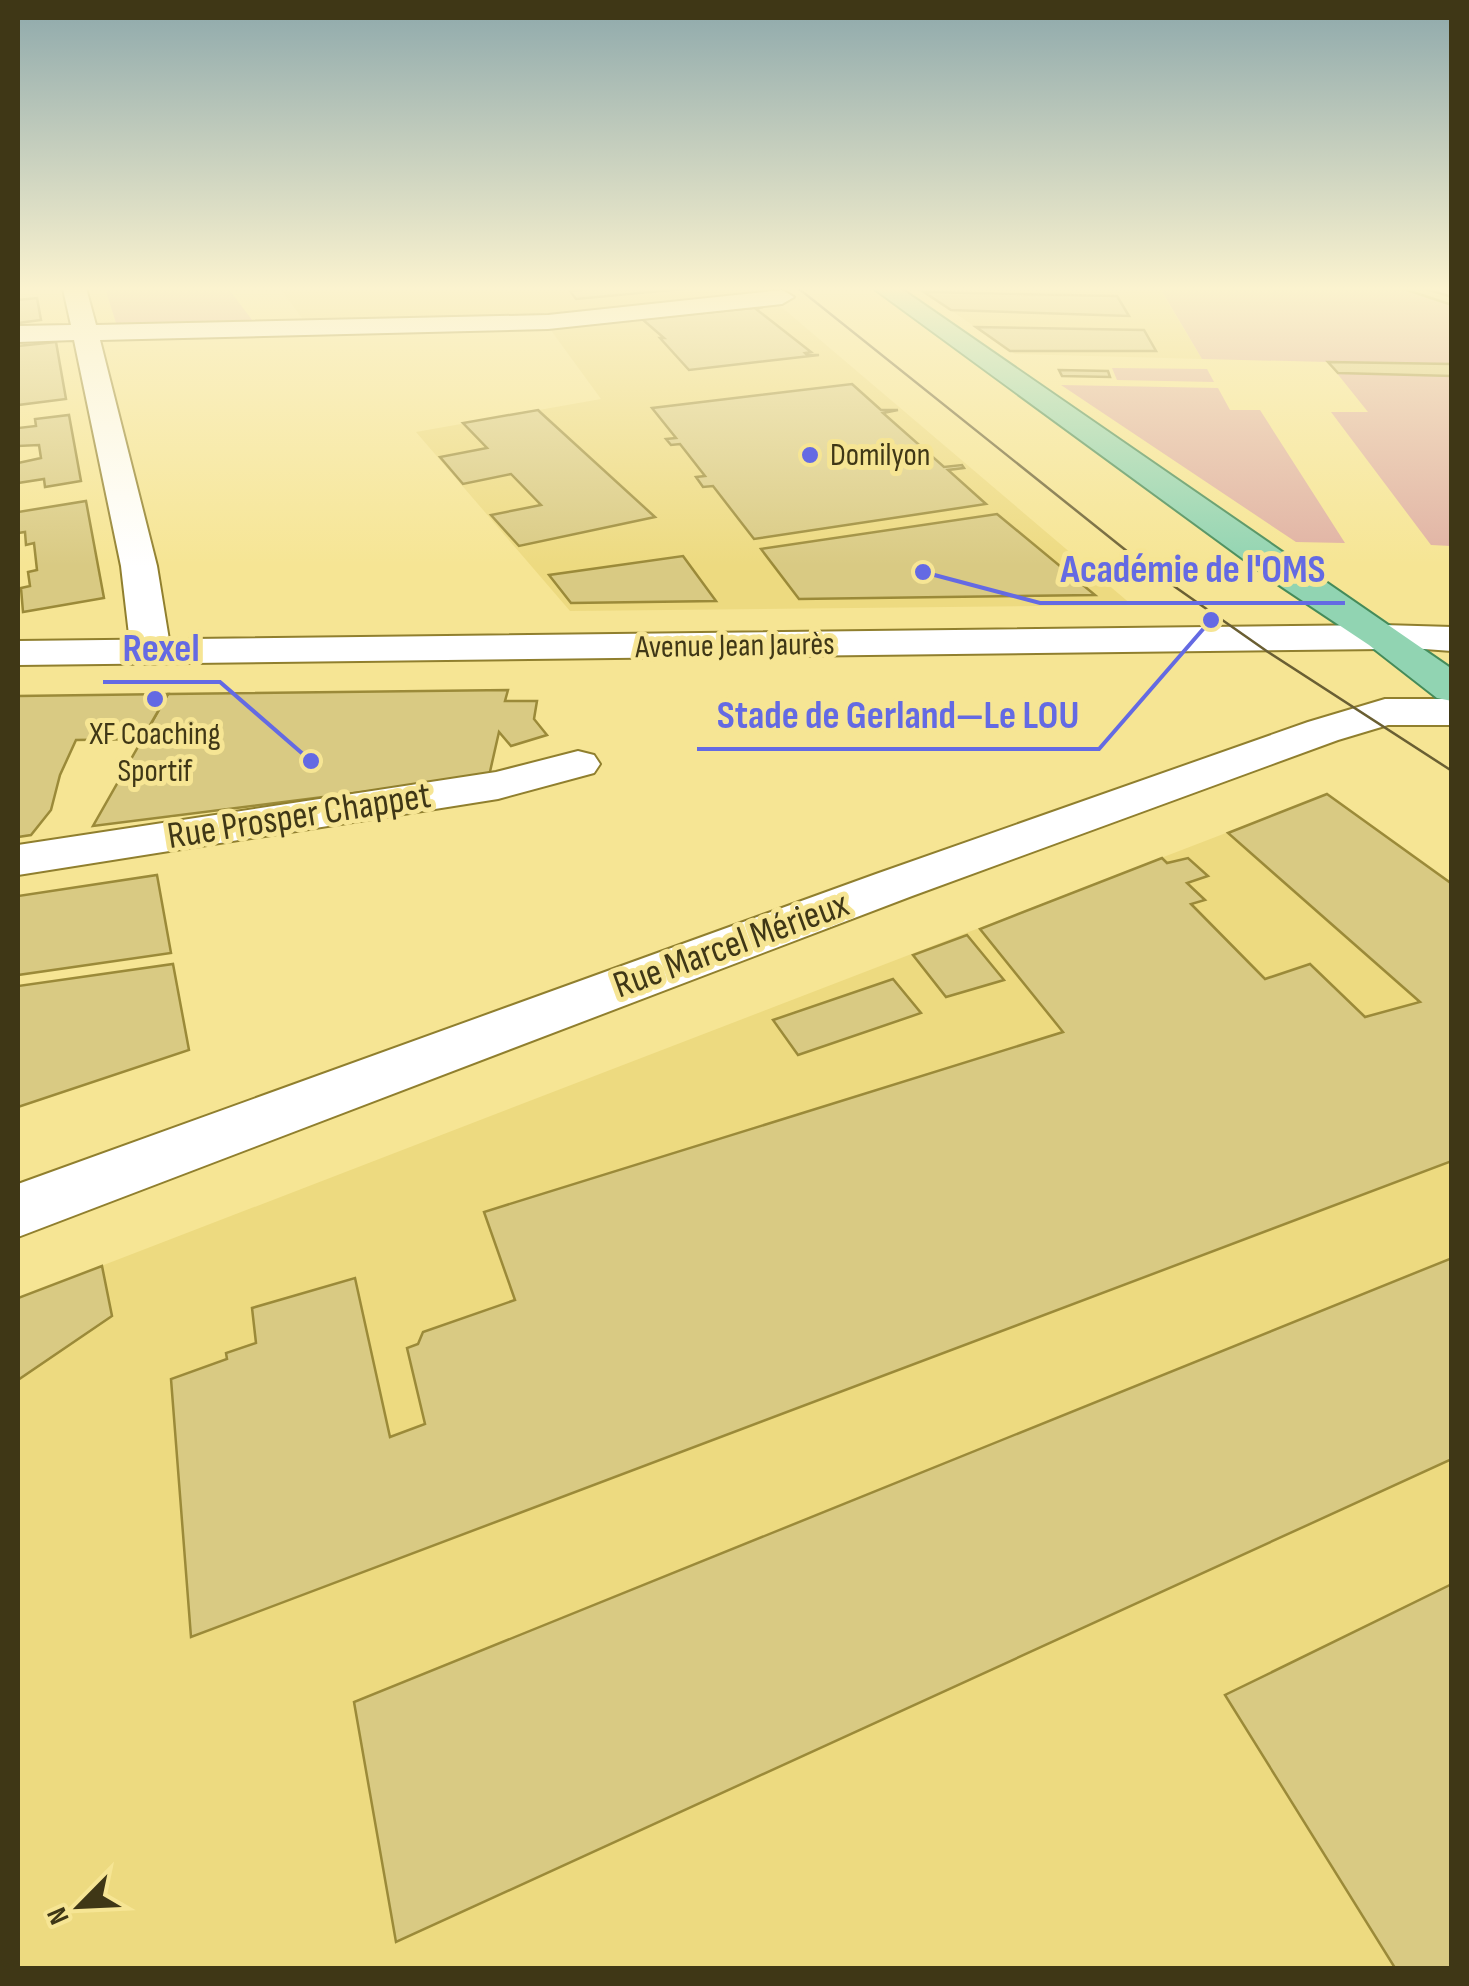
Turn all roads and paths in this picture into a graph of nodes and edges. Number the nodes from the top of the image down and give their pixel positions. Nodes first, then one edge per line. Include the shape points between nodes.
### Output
1 (96, 381) edge
2 (1017, 381) edge
3 (1383, 637) junction
4 (1452, 638) edge
5 (150, 652) junction
6 (18, 653) edge
7 (1452, 689) edge
8 (1452, 712) edge
9 (578, 764) dead end
10 (18, 860) edge
11 (18, 1211) edge

1 - 5 street via 139,566
2 - 3 main road
3 - 4 street, Avenue Jean Jaurès
3 - 5 street, Avenue Jean Jaurès
3 - 7 main road
5 - 6 street, Avenue Jean Jaurès
8 - 11 street, Rue Marcel Mérieux via 1385,712 1323,731
9 - 10 street, Rue Prosper Chappet via 498,785

